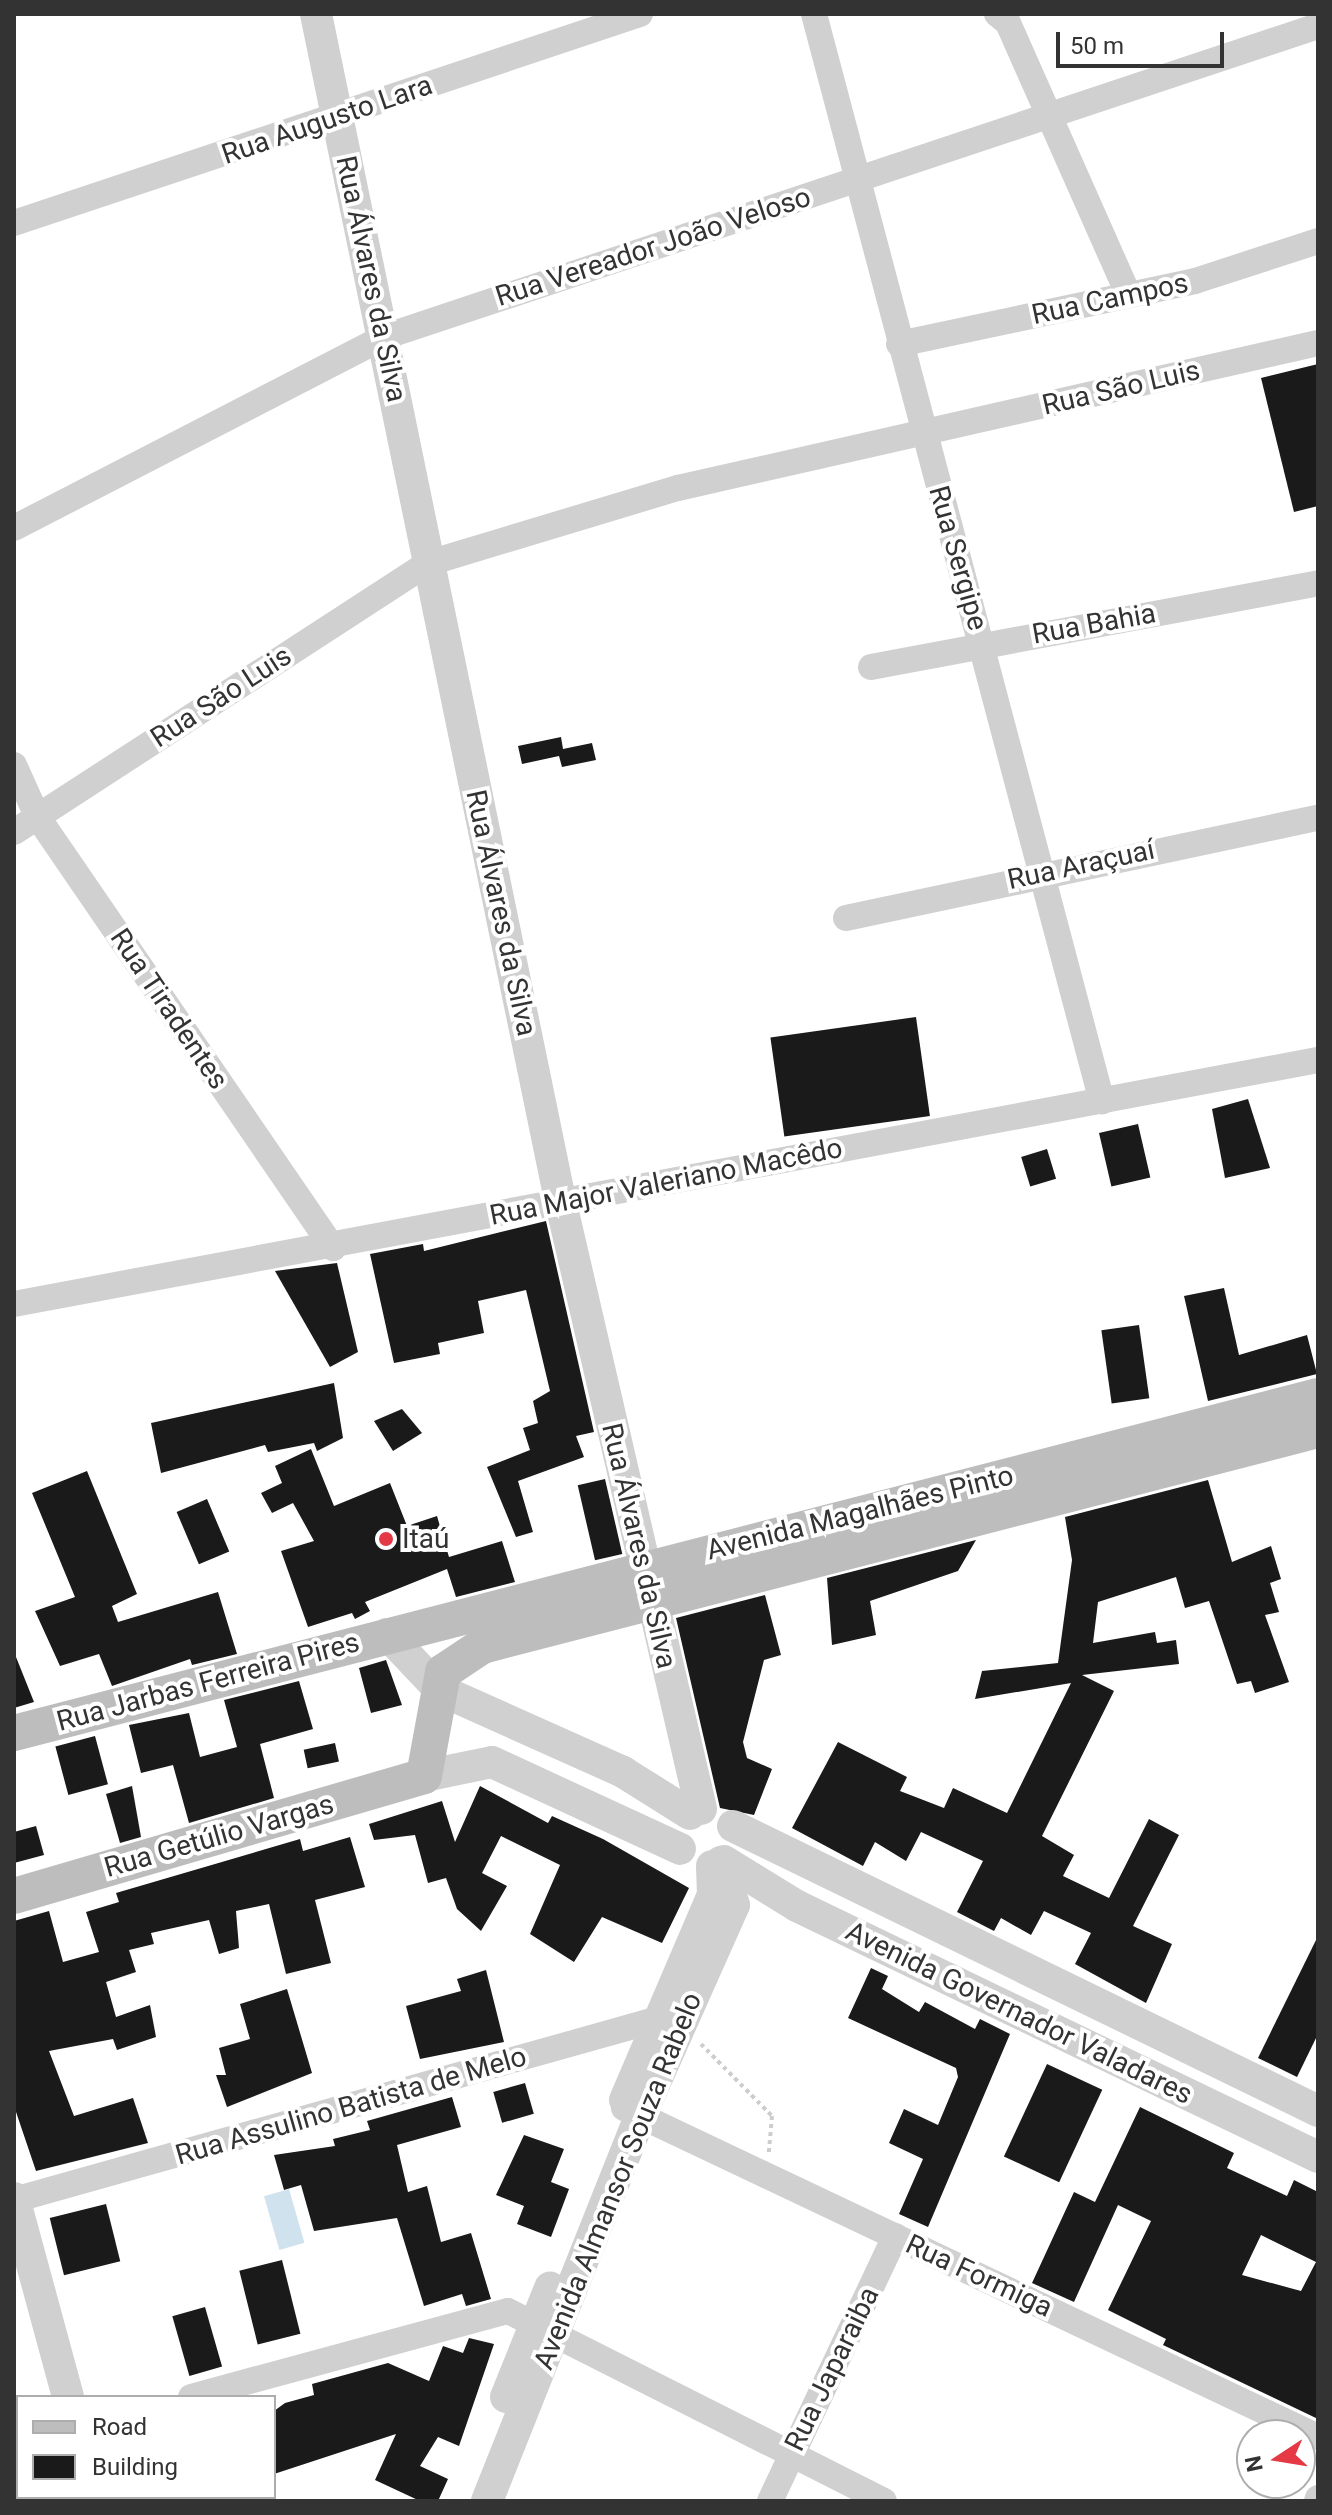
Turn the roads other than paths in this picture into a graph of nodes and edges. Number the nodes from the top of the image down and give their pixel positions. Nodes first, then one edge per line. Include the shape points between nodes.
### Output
1 (316, 14) edge
2 (640, 14) edge
3 (814, 14) edge
4 (997, 14) edge
5 (596, 21) edge
6 (1318, 26) edge
7 (1050, 115) junction
8 (336, 117) junction
9 (858, 179) junction
10 (14, 223) edge
11 (1318, 241) edge
12 (1127, 292) junction
13 (384, 337) junction
14 (1318, 343) edge
15 (899, 344) junction
16 (923, 432) junction
17 (14, 528) edge
18 (429, 563) junction
19 (1318, 583) edge
20 (982, 642) junction
21 (871, 667) dead end
22 (14, 765) edge
23 (37, 816) junction
24 (1318, 818) edge
25 (14, 832) edge
26 (1041, 872) junction
27 (846, 918) dead end
28 (1318, 1060) edge
29 (1102, 1102) junction
30 (560, 1199) junction
31 (333, 1248) junction
32 (14, 1304) edge
33 (1318, 1396) edge
34 (1318, 1430) edge
35 (1060, 1480) junction
36 (646, 1586) junction
37 (395, 1632) junction
38 (440, 1690) junction
39 (14, 1733) edge
40 (424, 1776) junction
41 (696, 1812) junction
42 (733, 1826) junction
43 (680, 1849) junction
44 (719, 1863) junction
45 (14, 1896) edge
46 (687, 2011) junction
47 (1112, 2012) junction
48 (656, 2020) junction
49 (1095, 2051) junction
50 (631, 2111) junction
51 (1318, 2111) edge
52 (1318, 2157) edge
53 (14, 2199) edge
54 (895, 2236) junction
55 (545, 2332) junction
56 (67, 2395) edge
57 (198, 2395) edge
58 (1318, 2437) edge
59 (790, 2457) junction
60 (465, 2501) edge
61 (487, 2501) edge
62 (770, 2501) edge
63 (884, 2501) edge

1 - 8 street, Rua Álvares da Silva
2 - 5 street, Rua Augusto Lara
3 - 9 street, Rua Sergipe
4 - 7 street
5 - 8 street, Rua Augusto Lara
6 - 7 street, Rua Vereador João Veloso
7 - 9 street, Rua Vereador João Veloso
7 - 12 street
8 - 10 street, Rua Augusto Lara
8 - 13 street, Rua Álvares da Silva
9 - 13 street, Rua Vereador João Veloso
9 - 15 street, Rua Sergipe
11 - 12 street, Rua Campos via 1195,281
12 - 15 street, Rua Campos
13 - 17 street, Rua Vereador João Veloso
13 - 18 street, Rua Álvares da Silva
14 - 16 street, Rua São Luis
15 - 16 street, Rua Sergipe
16 - 18 street, Rua São Luis via 678,488
16 - 20 street, Rua Sergipe
18 - 23 street, Rua São Luis
18 - 30 street, Rua Álvares da Silva
19 - 20 street, Rua Bahia
20 - 21 street, Rua Bahia
20 - 26 street, Rua Sergipe
22 - 23 street, Rua Tiradentes
23 - 25 street, Rua São Luis
23 - 31 street, Rua Tiradentes
24 - 26 street, Rua Araçuaí
26 - 27 street, Rua Araçuaí
26 - 29 street, Rua Sergipe
28 - 29 street, Rua Major Valeriano Macêdo
29 - 30 street, Rua Major Valeriano Macêdo
30 - 31 street, Rua Major Valeriano Macêdo
30 - 36 street, Rua Álvares da Silva
31 - 32 street, Rua Major Valeriano Macêdo
33 - 35 main road, Avenida Magalhães Pinto
34 - 35 main road, Avenida Magalhães Pinto
35 - 36 main road, Avenida Magalhães Pinto
36 - 37 main road, Avenida Magalhães Pinto
36 - 38 main road, Avenida Magalhães Pinto via 482,1646 443,1672
36 - 41 street, Rua Álvares da Silva
37 - 38 street
37 - 39 main road, Rua Jarbas Ferreira Pires
38 - 40 main road
38 - 41 street via 623,1772
40 - 43 street, Rua Getúlio Vargas via 492,1762
40 - 45 main road, Rua Getúlio Vargas
41 - 42 street via 725,1816
41 - 43 street via 681,1824
42 - 44 street
42 - 47 street, Avenida Governador Valadares
43 - 44 street via 688,1860
44 - 46 street, Avenida Almansor Souza Rabelo via 734,1905
44 - 48 street, Avenida Almansor Souza Rabelo via 713,1895
44 - 49 street, Avenida Governador Valadares
46 - 48 street, Rua Assulino Batista de Melo
46 - 50 street, Avenida Almansor Souza Rabelo
47 - 49 street
47 - 51 street, Avenida Governador Valadares
48 - 50 street, Avenida Almansor Souza Rabelo
48 - 53 street, Rua Assulino Batista de Melo
49 - 52 street, Avenida Governador Valadares
50 - 54 street, Rua Formiga
50 - 55 street, Avenida Almansor Souza Rabelo
53 - 56 street
54 - 58 street, Rua Formiga
54 - 59 street, Rua Japaraiba
55 - 57 street via 508,2311 486,2313
55 - 59 street
55 - 60 street, Avenida Almansor Souza Rabelo
55 - 61 street, Avenida Almansor Souza Rabelo
59 - 62 street, Rua Japaraiba
59 - 63 street

